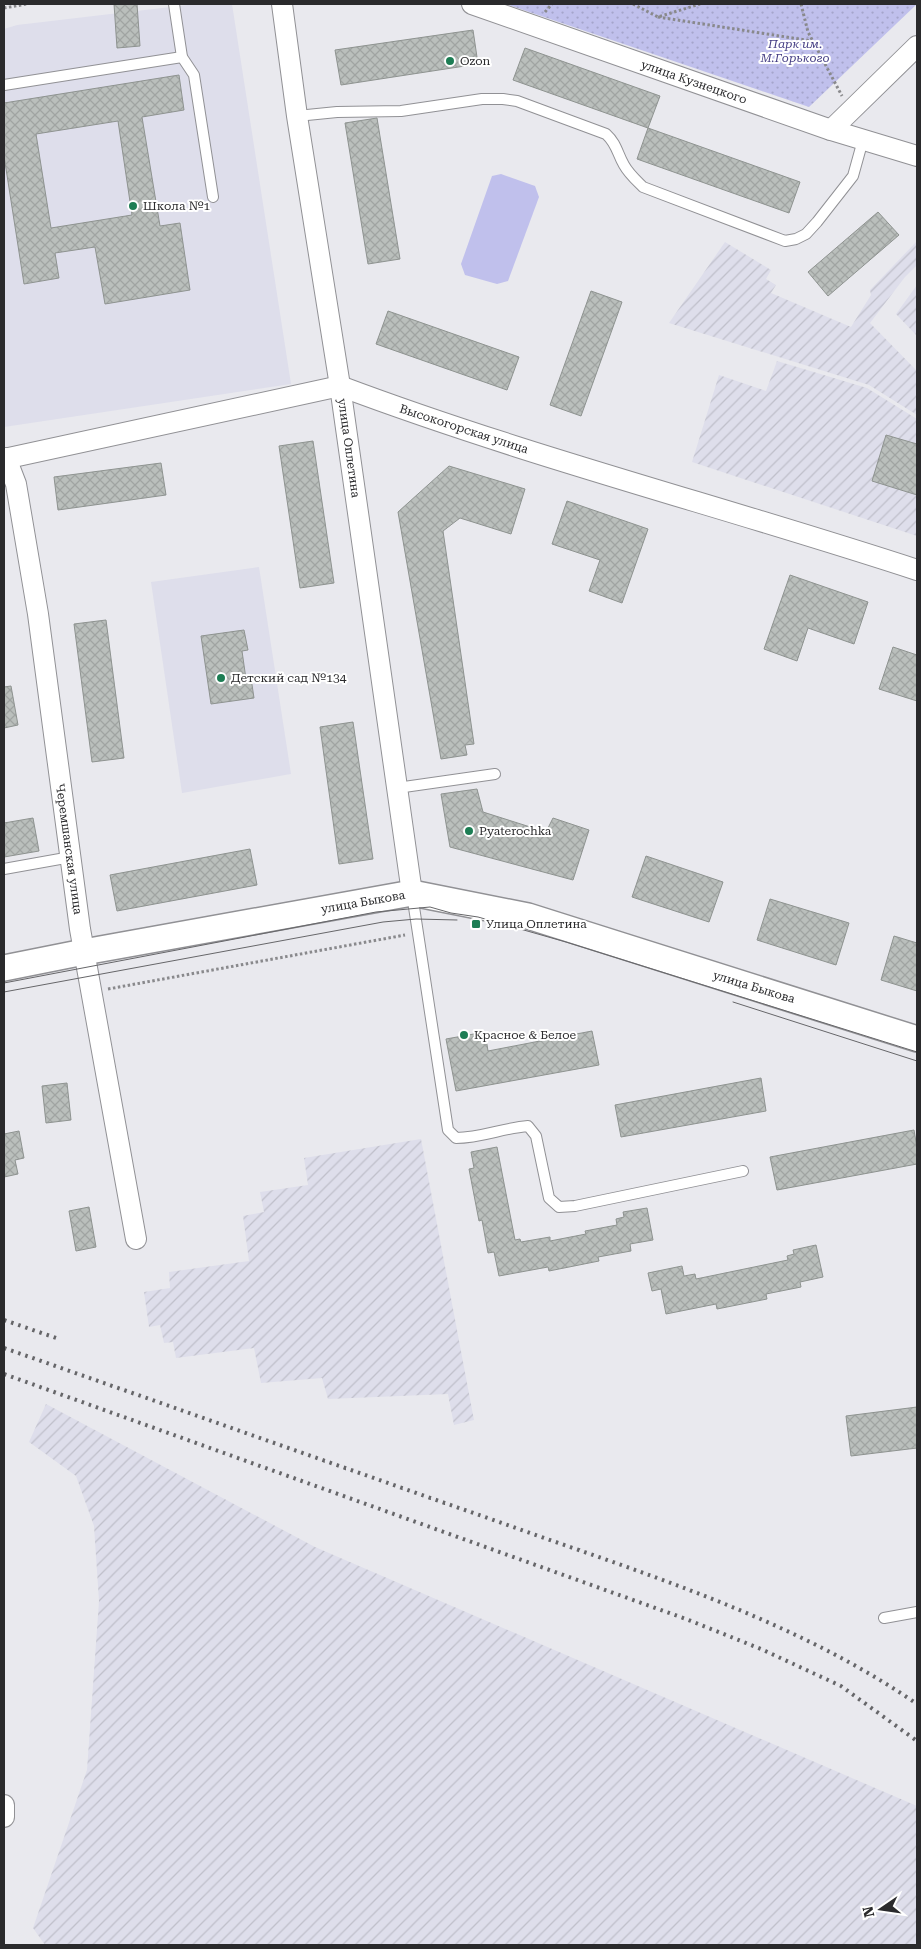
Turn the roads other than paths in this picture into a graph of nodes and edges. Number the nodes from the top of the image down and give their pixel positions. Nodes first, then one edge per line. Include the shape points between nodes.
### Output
1 (174, 4) edge
2 (282, 4) edge
3 (472, 4) edge
4 (917, 46) edge
5 (182, 57) junction
6 (4, 86) edge
7 (297, 116) junction
8 (831, 130) junction
9 (864, 140) junction
10 (917, 156) edge
11 (214, 197) dead end
12 (340, 386) junction
13 (5, 459) edge
14 (917, 570) edge
15 (496, 774) dead end
16 (397, 788) junction
17 (71, 857) junction
18 (4, 869) edge
19 (412, 893) junction
20 (84, 952) junction
21 (4, 968) edge
22 (917, 1039) edge
23 (742, 1171) dead end
24 (136, 1239) dead end
25 (917, 1612) edge
26 (884, 1618) dead end
27 (4, 1805) edge
28 (4, 1817) edge

1 - 5 lane
2 - 7 street, улица Оплетина
3 - 8 street, улица Кузнецкого
4 - 8 street
5 - 6 lane
5 - 11 lane via 194,75
7 - 9 lane via 401,111 482,99 517,101 606,134 614,141 631,176 643,186 785,240 806,234 817,222 853,176
7 - 12 street, улица Оплетина
8 - 9 street, улица Кузнецкого
9 - 10 street, улица Кузнецкого
12 - 13 street
12 - 14 street, Высокогорская улица via 575,466
12 - 16 street, улица Оплетина
13 - 17 street, Черемшанская улица via 16,484 38,614
15 - 16 lane
16 - 19 street, улица Оплетина
17 - 18 lane
17 - 20 street, Черемшанская улица
19 - 20 street, улица Быкова
19 - 22 street, улица Быкова via 528,916
19 - 23 lane via 448,1130 456,1138 472,1138 528,1126 536,1136 549,1198 559,1207
20 - 21 street, улица Быкова
20 - 24 street, Черемшанская улица
25 - 26 lane
27 - 28 street

